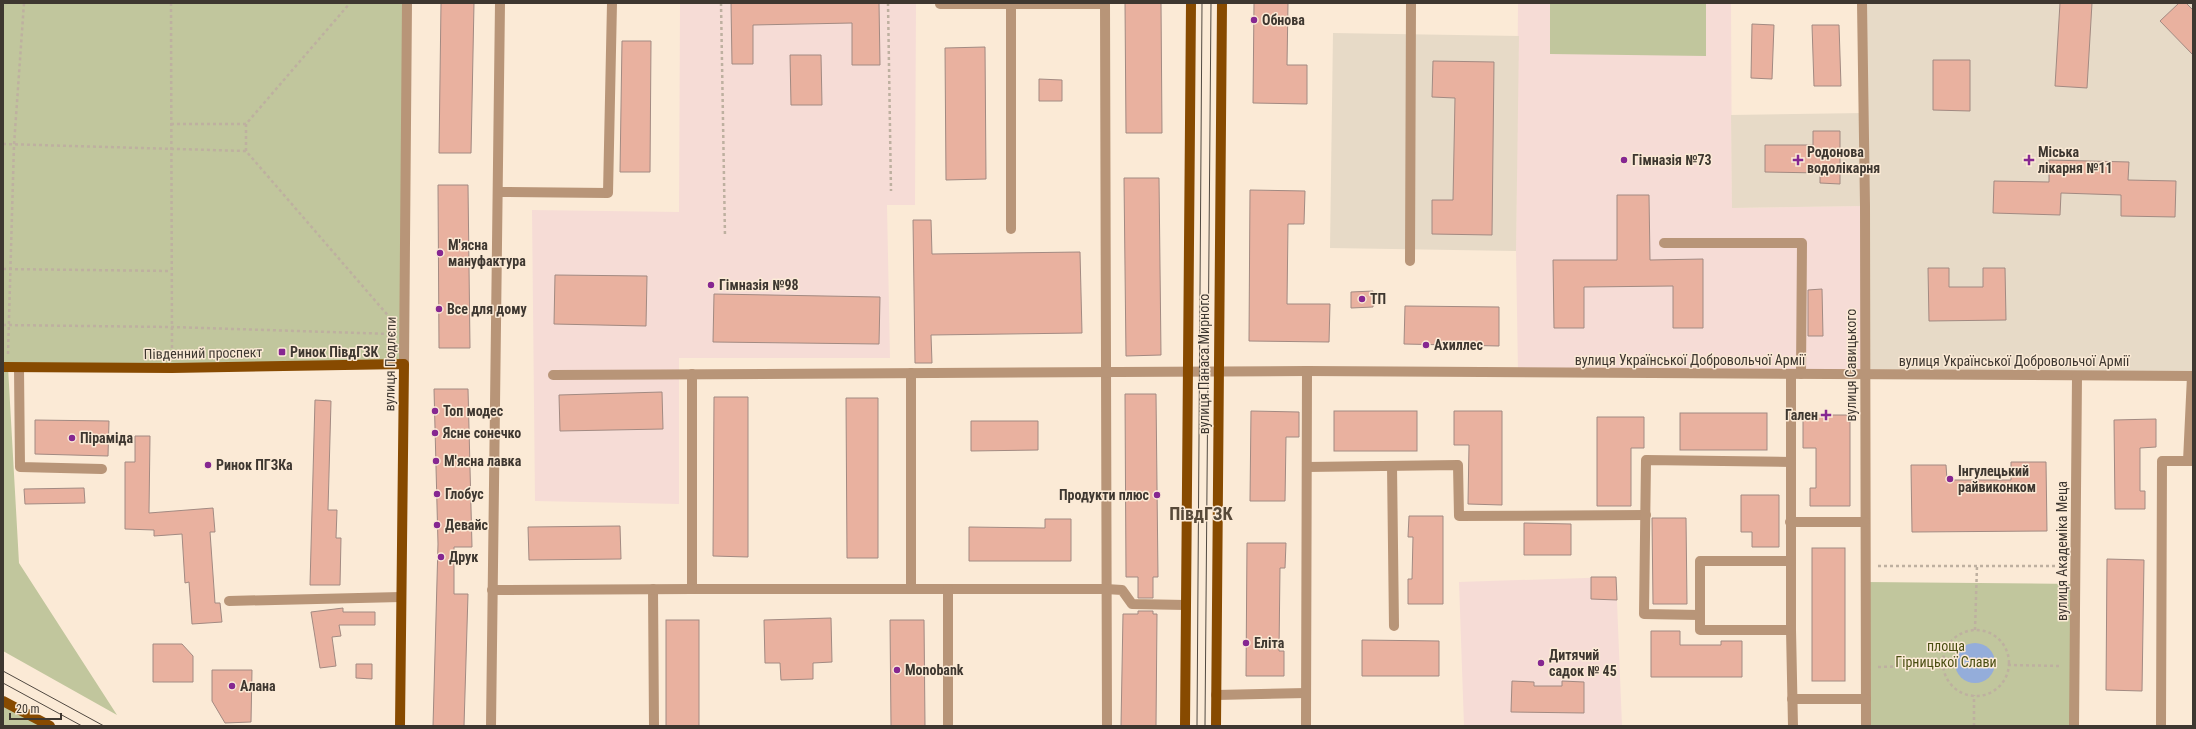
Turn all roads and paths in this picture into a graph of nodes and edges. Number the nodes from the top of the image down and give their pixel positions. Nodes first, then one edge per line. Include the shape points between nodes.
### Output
1 (24, 3) edge
2 (171, 3) edge
3 (350, 3) edge
4 (407, 3) edge
5 (500, 3) edge
6 (612, 3) edge
7 (721, 3) edge
8 (888, 3) edge
9 (1083, 3) edge
10 (1191, 3) edge
11 (1222, 3) edge
12 (1411, 3) edge
13 (1862, 3) edge
14 (940, 4) edge
15 (1011, 4) edge
16 (171, 124) junction
17 (246, 124) junction
18 (3, 144) edge
19 (14, 145) junction
20 (171, 150) junction
21 (246, 151) junction
22 (891, 191) dead end
23 (498, 192) junction
24 (1010, 229) dead end
25 (725, 237) dead end
26 (1664, 243) dead end
27 (1410, 261) dead end
28 (3, 269) edge
29 (10, 269) junction
30 (171, 271) junction
31 (3, 325) edge
32 (9, 325) junction
33 (172, 327) junction
34 (404, 334) junction
35 (404, 364) junction
36 (5, 367) edge
37 (19, 368) junction
38 (172, 368) junction
39 (1106, 372) junction
40 (1188, 372) junction
41 (1218, 372) junction
42 (1307, 372) junction
43 (911, 373) junction
44 (553, 374) dead end
45 (692, 374) junction
46 (1796, 374) junction
47 (1865, 374) junction
48 (2077, 376) junction
49 (2192, 376) edge
50 (2190, 461) edge
51 (1791, 462) junction
52 (1392, 466) junction
53 (1307, 467) junction
54 (102, 469) dead end
55 (1646, 515) junction
56 (1790, 522) junction
57 (1865, 522) junction
58 (1791, 561) junction
59 (1865, 566) junction
60 (1977, 566) junction
61 (2075, 566) junction
62 (653, 589) junction
63 (692, 589) junction
64 (911, 589) junction
65 (948, 589) junction
66 (1106, 589) junction
67 (492, 590) junction
68 (401, 597) junction
69 (229, 601) dead end
70 (1186, 605) junction
71 (1700, 615) junction
72 (1394, 626) dead end
73 (1791, 630) junction
74 (1975, 630) junction
75 (1943, 665) junction
76 (2008, 665) junction
77 (2075, 666) junction
78 (1866, 668) junction
79 (1306, 693) junction
80 (1216, 695) junction
81 (1974, 695) junction
82 (1866, 698) junction
83 (1792, 699) junction
84 (3, 702) edge
85 (50, 726) edge
86 (400, 726) edge
87 (491, 726) edge
88 (654, 726) edge
89 (948, 726) edge
90 (1107, 726) edge
91 (1185, 726) edge
92 (1216, 726) edge
93 (1306, 726) edge
94 (1793, 726) edge
95 (1866, 726) edge
96 (1974, 726) edge
97 (2074, 726) edge
98 (2161, 726) edge

1 - 19 path
2 - 16 path
3 - 17 path
4 - 34 street, вулиця Подлєпи
5 - 23 street
6 - 23 street via 608,193
7 - 25 path
8 - 22 path
9 - 15 street
9 - 39 street via 1105,4
10 - 40 main road, вулиця Панаса Мирного
11 - 41 main road, вулиця Панаса Мирного
12 - 27 street
13 - 47 street, вулиця Савицького
14 - 15 street
15 - 24 street
16 - 17 path
16 - 20 path
17 - 21 path
18 - 19 path
19 - 20 path
19 - 29 path
20 - 21 path
20 - 30 path
21 - 34 path
23 - 67 street
26 - 46 street via 1802,243
28 - 29 path
29 - 30 path
29 - 32 path
30 - 33 path
31 - 32 path
32 - 33 path
32 - 36 path
33 - 34 path
33 - 38 path
34 - 35 street, вулиця Подлєпи
35 - 38 main road, Південний проспект
35 - 68 main road, вулиця Подлєпи
36 - 37 main road, Південний проспект
37 - 38 main road, Південний проспект
37 - 54 street via 20,467
39 - 40 street, вулиця Української Добровольчої Армії
39 - 43 street, вулиця Української Добровольчої Армії
39 - 66 street
40 - 41 street, вулиця Української Добровольчої Армії
40 - 70 main road, вулиця Панаса Мирного
41 - 42 street, вулиця Української Добровольчої Армії
41 - 80 main road, вулиця Панаса Мирного
42 - 46 street, вулиця Української Добровольчої Армії
42 - 53 street
43 - 45 street, вулиця Української Добровольчої Армії
43 - 64 street
44 - 45 street, вулиця Української Добровольчої Армії
45 - 63 street
46 - 47 street, вулиця Української Добровольчої Армії
46 - 51 street
47 - 48 street, вулиця Української Добровольчої Армії
47 - 57 street, вулиця Савицького
48 - 49 street, вулиця Української Добровольчої Армії
48 - 61 street, вулиця Академіка Меца
49 - 50 street
50 - 98 street via 2162,461
51 - 55 street via 1646,460
51 - 56 street
52 - 53 street
52 - 55 street via 1458,465 1459,516
52 - 72 street
53 - 79 street
55 - 71 street via 1644,614
56 - 57 street
56 - 58 street
57 - 59 street, вулиця Савицького
58 - 71 street via 1700,561
58 - 73 street
59 - 60 path
59 - 78 street, вулиця Савицького
60 - 61 path
60 - 74 path
61 - 77 street, вулиця Академіка Меца
62 - 63 street
62 - 67 street
62 - 88 street
63 - 64 street
64 - 65 street
65 - 66 street
65 - 89 street
66 - 70 street via 1122,590 1132,604
66 - 90 street
67 - 87 street
68 - 69 street
68 - 86 main road, вулиця Подлєпи
70 - 91 main road, вулиця Панаса Мирного
71 - 73 street via 1700,630
73 - 83 street
74 - 75 path via 1961,634 1952,641 1945,651
74 - 76 path via 1989,633 1999,640 2006,653
75 - 78 path
75 - 81 path via 1946,677 1953,686 1963,693
76 - 77 path
76 - 81 path via 2005,676 1996,688 1986,694
77 - 97 street, вулиця Академіка Меца
78 - 82 street, вулиця Савицького
79 - 80 street
79 - 93 street
80 - 92 main road, вулиця Панаса Мирного
81 - 96 path
82 - 83 street
82 - 95 street, вулиця Савицького
83 - 94 street
84 - 85 main road

